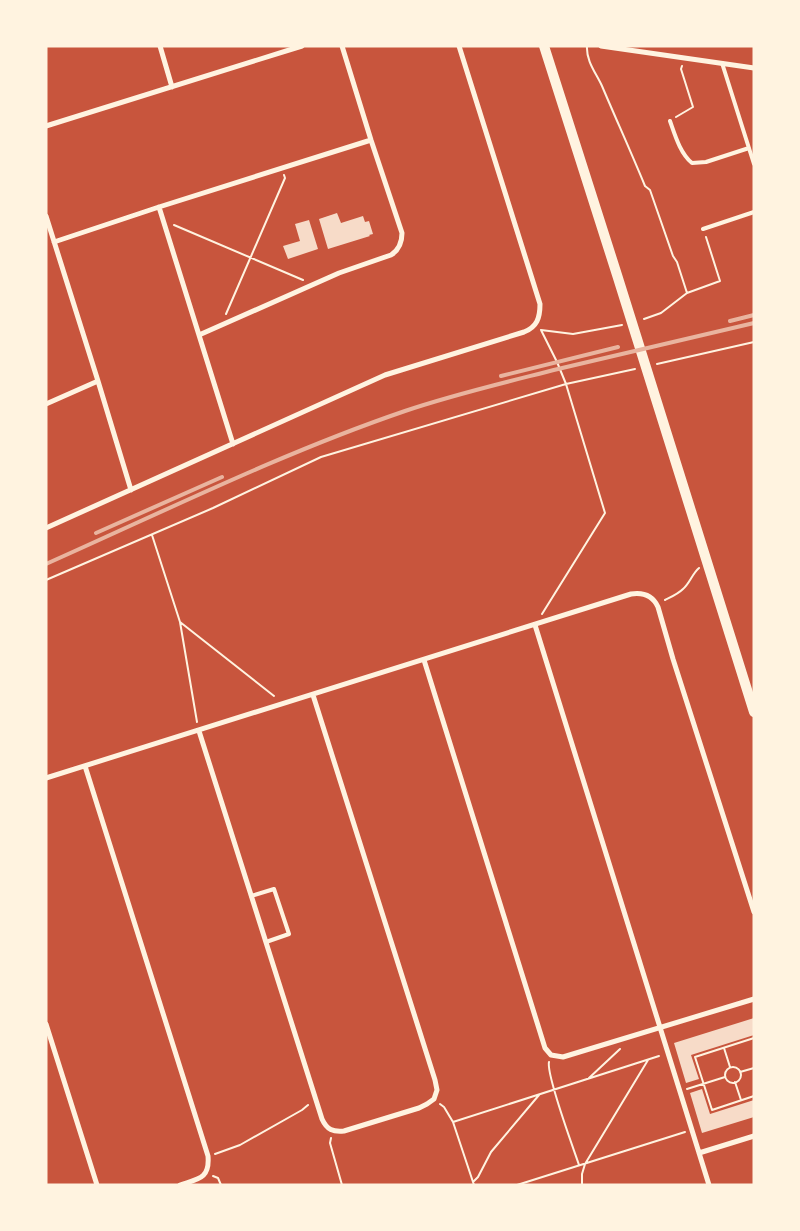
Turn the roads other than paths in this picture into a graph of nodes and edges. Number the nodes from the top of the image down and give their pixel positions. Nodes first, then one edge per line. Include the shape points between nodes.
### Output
1 (160, 46) edge
2 (302, 46) edge
3 (342, 46) edge
4 (459, 46) edge
5 (544, 46) edge
6 (601, 46) edge
7 (722, 63) junction
8 (754, 68) edge
9 (172, 87) junction
10 (670, 121) road end
11 (46, 126) edge
12 (371, 140) junction
13 (749, 148) junction
14 (754, 164) edge
15 (159, 207) junction
16 (754, 212) edge
17 (46, 216) edge
18 (703, 229) road end
19 (54, 242) junction
20 (199, 336) junction
21 (98, 381) junction
22 (46, 404) edge
23 (233, 444) junction
24 (131, 490) junction
25 (46, 528) edge
26 (535, 625) junction
27 (424, 660) junction
28 (313, 695) junction
29 (754, 712) edge
30 (199, 731) junction
31 (85, 766) junction
32 (46, 778) edge
33 (251, 896) junction
34 (754, 912) edge
35 (266, 942) junction
36 (754, 999) edge
37 (46, 1024) edge
38 (660, 1027) junction
39 (754, 1136) edge
40 (699, 1153) junction
41 (97, 1185) edge
42 (180, 1185) edge
43 (709, 1185) edge

1 - 9 street
2 - 9 street
3 - 12 street
4 - 23 street via 540,304 537,322 530,330 385,375
5 - 29 main road
6 - 7 street
7 - 8 street
7 - 13 lane
9 - 11 street
10 - 13 lane via 686,158 692,163 710,161
12 - 15 street
12 - 20 street via 402,233 396,252 339,273
13 - 14 lane
15 - 19 street
15 - 20 street
16 - 18 lane
17 - 19 street
19 - 21 street
20 - 23 street
21 - 22 street
21 - 24 street
23 - 24 street
24 - 25 street
26 - 27 street
26 - 34 street via 632,594 641,593 656,604
26 - 38 street
27 - 28 street
27 - 38 street via 545,1048 551,1055 563,1057
28 - 30 street
28 - 35 street via 435,1080 434,1100 410,1111 344,1131 327,1128
30 - 31 street
30 - 33 street
31 - 32 street
31 - 42 street via 208,1156 206,1174
33 - 35 street
33 - 35 lane via 274,889 289,934
36 - 38 street
37 - 41 street
38 - 40 street
39 - 40 street
40 - 43 street

